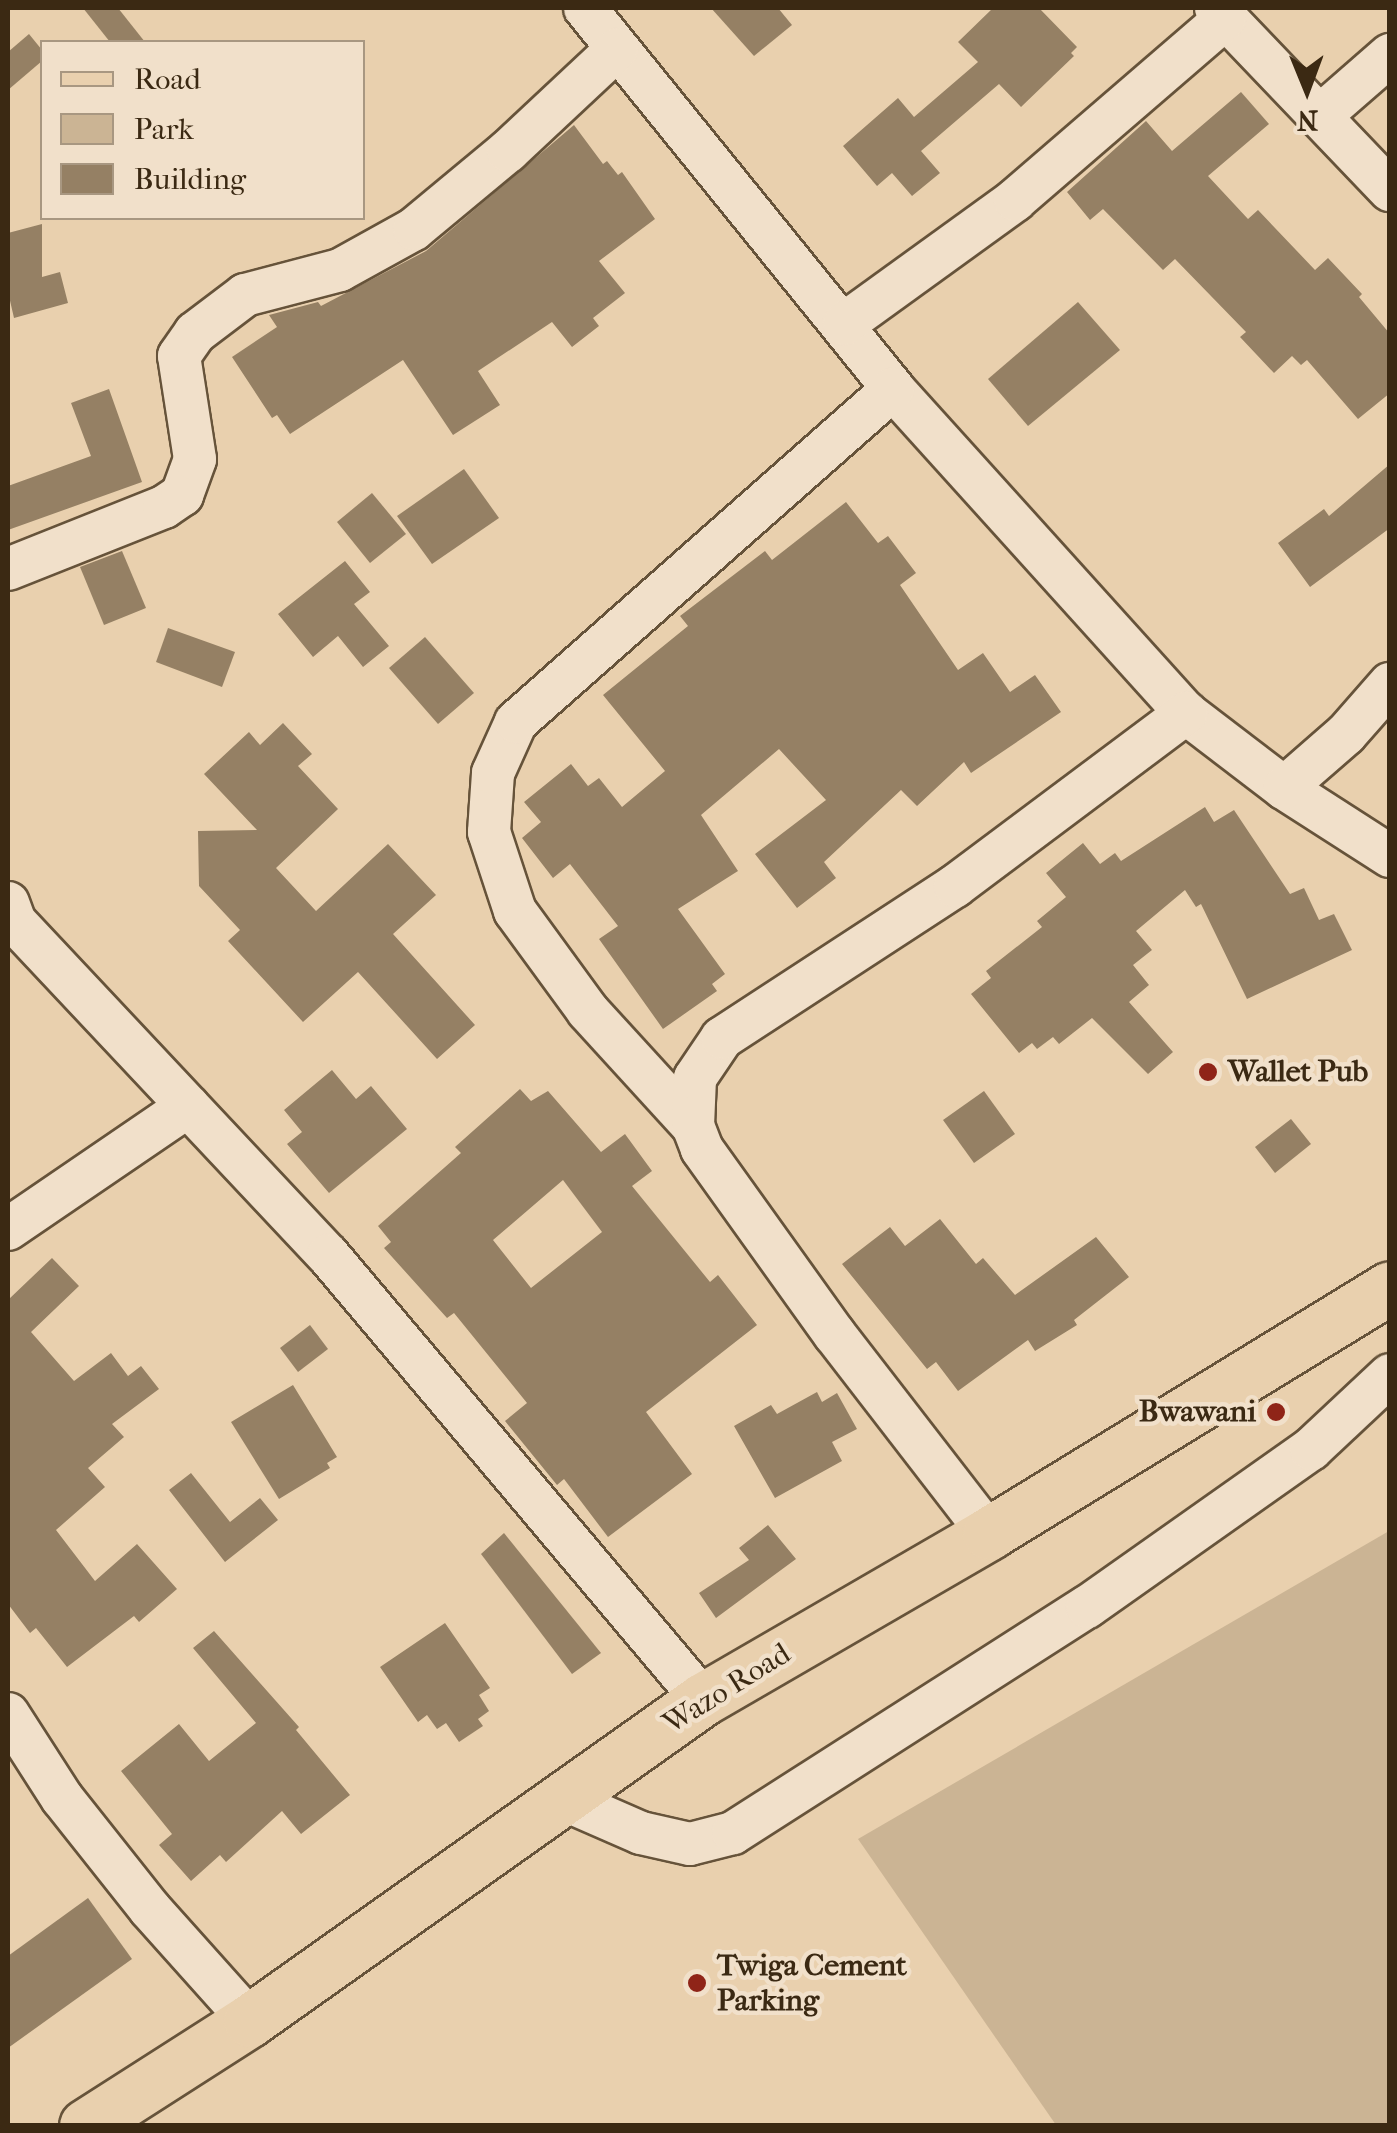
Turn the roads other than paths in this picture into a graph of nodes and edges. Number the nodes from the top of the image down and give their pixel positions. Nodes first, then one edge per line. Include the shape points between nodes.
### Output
1 (584, 8) edge
2 (1220, 13) edge
3 (617, 49) junction
4 (1390, 55) edge
5 (1320, 116) junction
6 (1390, 190) edge
7 (844, 324) junction
8 (894, 389) junction
9 (8, 569) edge
10 (1390, 684) edge
11 (1186, 713) junction
12 (1284, 788) junction
13 (1390, 856) edge
14 (8, 902) edge
15 (188, 1106) junction
16 (692, 1126) junction
17 (8, 1229) edge
18 (1390, 1288) edge
19 (1390, 1375) edge
20 (989, 1534) junction
21 (702, 1700) junction
22 (8, 1714) edge
23 (563, 1799) junction
24 (250, 2021) junction
25 (86, 2126) edge

1 - 3 street
2 - 5 street
2 - 7 street via 1015,200
3 - 7 street
3 - 9 street via 414,229 340,270 244,295 195,332 179,356 195,459 182,495
4 - 5 street
5 - 6 street
7 - 8 street
8 - 11 street
8 - 16 street via 516,722 493,773 489,832 515,911 588,1011
10 - 12 street
11 - 12 street
11 - 16 street via 954,886 722,1038 695,1078
12 - 13 street
14 - 15 street via 16,922
15 - 17 street
15 - 21 street via 328,1255
16 - 20 street via 835,1335
18 - 20 main road, Wazo Road
19 - 23 street via 1311,1449 1087,1607 733,1833 690,1844 641,1833
20 - 21 main road, Wazo Road
21 - 23 main road, Wazo Road
22 - 24 street via 73,1812
23 - 24 main road, Wazo Road
24 - 25 main road, Wazo Road

